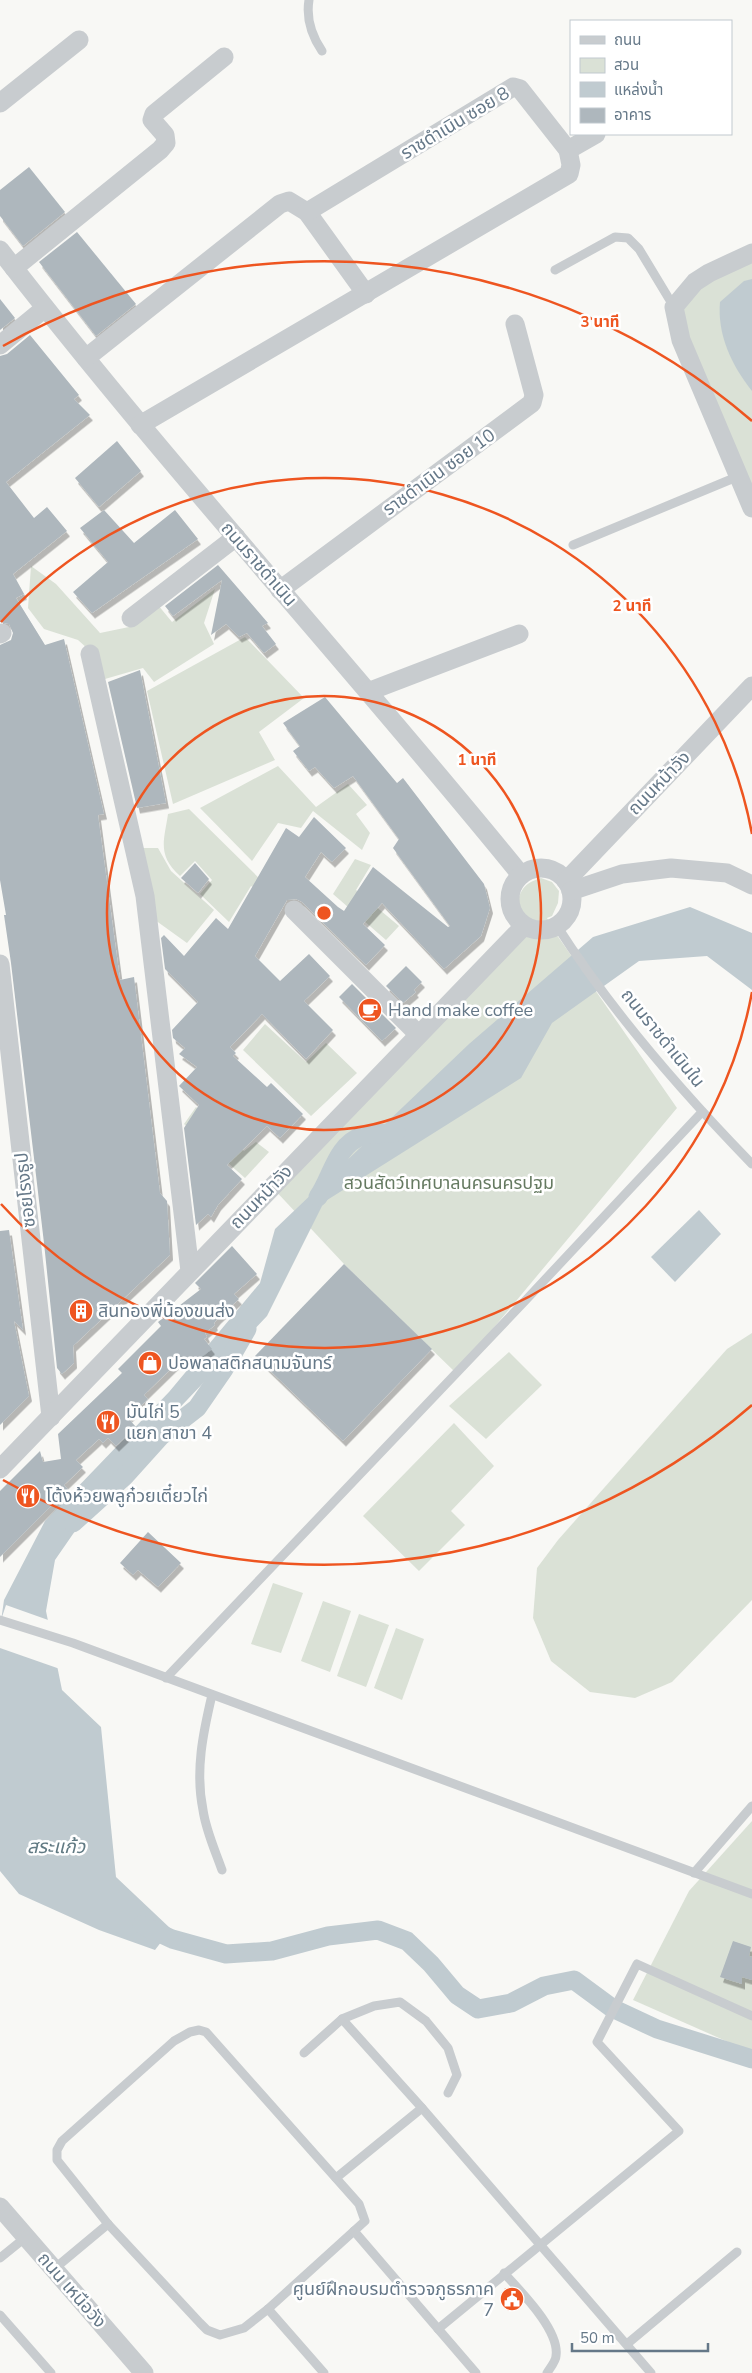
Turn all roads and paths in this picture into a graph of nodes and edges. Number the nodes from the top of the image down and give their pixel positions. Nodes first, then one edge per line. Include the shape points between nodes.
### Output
1 (309, 0) edge
2 (80, 40) dead end
3 (322, 51) dead end
4 (224, 57) dead end
5 (0, 103) edge
6 (594, 135) edge
7 (568, 150) junction
8 (307, 212) junction
9 (0, 250) edge
10 (752, 254) edge
11 (14, 268) junction
12 (555, 270) dead end
13 (366, 294) junction
14 (674, 307) junction
15 (46, 308) junction
16 (515, 324) dead end
17 (0, 345) edge
18 (86, 358) junction
19 (140, 425) junction
20 (739, 476) junction
21 (752, 508) edge
22 (236, 537) junction
23 (573, 545) dead end
24 (280, 590) junction
25 (131, 618) dead end
26 (519, 634) dead end
27 (90, 654) dead end
28 (752, 686) edge
29 (370, 691) junction
30 (521, 875) junction
31 (752, 885) edge
32 (568, 886) junction
33 (294, 910) dead end
34 (524, 926) junction
35 (557, 926) junction
36 (0, 964) edge
37 (418, 1034) junction
38 (702, 1112) junction
39 (752, 1164) edge
40 (190, 1271) junction
41 (50, 1416) junction
42 (0, 1469) edge
43 (2, 1620) edge
44 (166, 1678) junction
45 (212, 1695) junction
46 (752, 1806) edge
47 (222, 1870) dead end
48 (694, 1873) junction
49 (752, 1894) edge
50 (752, 2016) edge
51 (342, 2019) junction
52 (304, 2053) dead end
53 (448, 2093) dead end
54 (422, 2108) junction
55 (336, 2178) junction
56 (0, 2207) edge
57 (108, 2224) junction
58 (354, 2231) junction
59 (26, 2237) junction
60 (540, 2244) junction
61 (737, 2252) dead end
62 (0, 2258) edge
63 (54, 2269) junction
64 (504, 2273) junction
65 (268, 2309) junction
66 (0, 2315) edge
67 (438, 2329) junction
68 (627, 2344) junction
69 (51, 2373) edge
70 (144, 2373) edge
71 (324, 2373) edge
72 (476, 2373) edge
73 (547, 2373) edge
74 (651, 2373) edge

1 - 3 lane via 307,10 312,32
2 - 5 street
4 - 11 street via 154,114 152,120 165,135 166,143 160,150
6 - 7 street
7 - 8 street, ราชดำเนิน ซอย 8 via 520,89 513,87
7 - 13 street via 569,174
8 - 13 street
8 - 18 street via 292,201 280,204
9 - 11 street, ถนนราชดำเนิน
10 - 14 street via 708,273
11 - 15 street, ถนนราชดำเนิน
12 - 14 lane via 615,237 628,238 640,249
13 - 19 street
14 - 20 street via 681,340
15 - 17 street
15 - 18 street, ถนนราชดำเนิน
16 - 24 street, ราชดำเนิน ซอย 10 via 534,396 532,403
18 - 19 street, ถนนราชดำเนิน
19 - 22 street, ถนนราชดำเนิน
20 - 21 street
20 - 23 lane
22 - 24 street, ถนนราชดำเนิน
22 - 25 street
24 - 29 street, ถนนราชดำเนิน
26 - 29 street
27 - 40 street via 145,896
28 - 32 street, ถนนหน้าวัง
29 - 30 street, ถนนราชดำเนิน
30 - 32 street via 539,868 558,874
30 - 34 street via 510,891 510,901 517,919
31 - 32 street via 727,873 671,868 622,874
32 - 35 street via 572,901 570,911
33 - 37 street
34 - 35 street via 541,930
34 - 37 street, ถนนหน้าวัง
35 - 38 lane, ถนนราชดำเนินใน via 620,1013
36 - 41 street, ซอยโรงธูป
37 - 40 street, ถนนหน้าวัง
38 - 39 lane, ถนนราชดำเนินใน
38 - 44 lane
40 - 41 street, ถนนหน้าวัง
41 - 42 street, ถนนหน้าวัง
43 - 44 lane
44 - 45 lane
45 - 47 lane via 201,1748 199,1777 202,1810
45 - 48 lane
46 - 48 lane
48 - 49 lane
50 - 60 lane via 637,1964 597,2042 679,2131
51 - 52 lane
51 - 53 lane via 374,2006 400,2002 426,2021 448,2048 457,2076
51 - 54 lane
54 - 55 lane
54 - 60 lane
55 - 57 lane via 206,2032 199,2030 174,2041 62,2141 57,2150 58,2160
55 - 58 lane via 364,2213 365,2220
56 - 59 street, ถนน เหนือวัง
57 - 63 lane
57 - 65 lane via 207,2330 220,2335 244,2328
58 - 65 lane
58 - 67 lane
59 - 62 lane
59 - 63 street, ถนน เหนือวัง
60 - 64 lane
60 - 68 lane
61 - 68 lane
63 - 70 street, ถนน เหนือวัง
64 - 67 lane
64 - 73 lane via 539,2313 554,2341 556,2356
65 - 71 lane
66 - 69 lane
67 - 72 lane
68 - 74 lane

